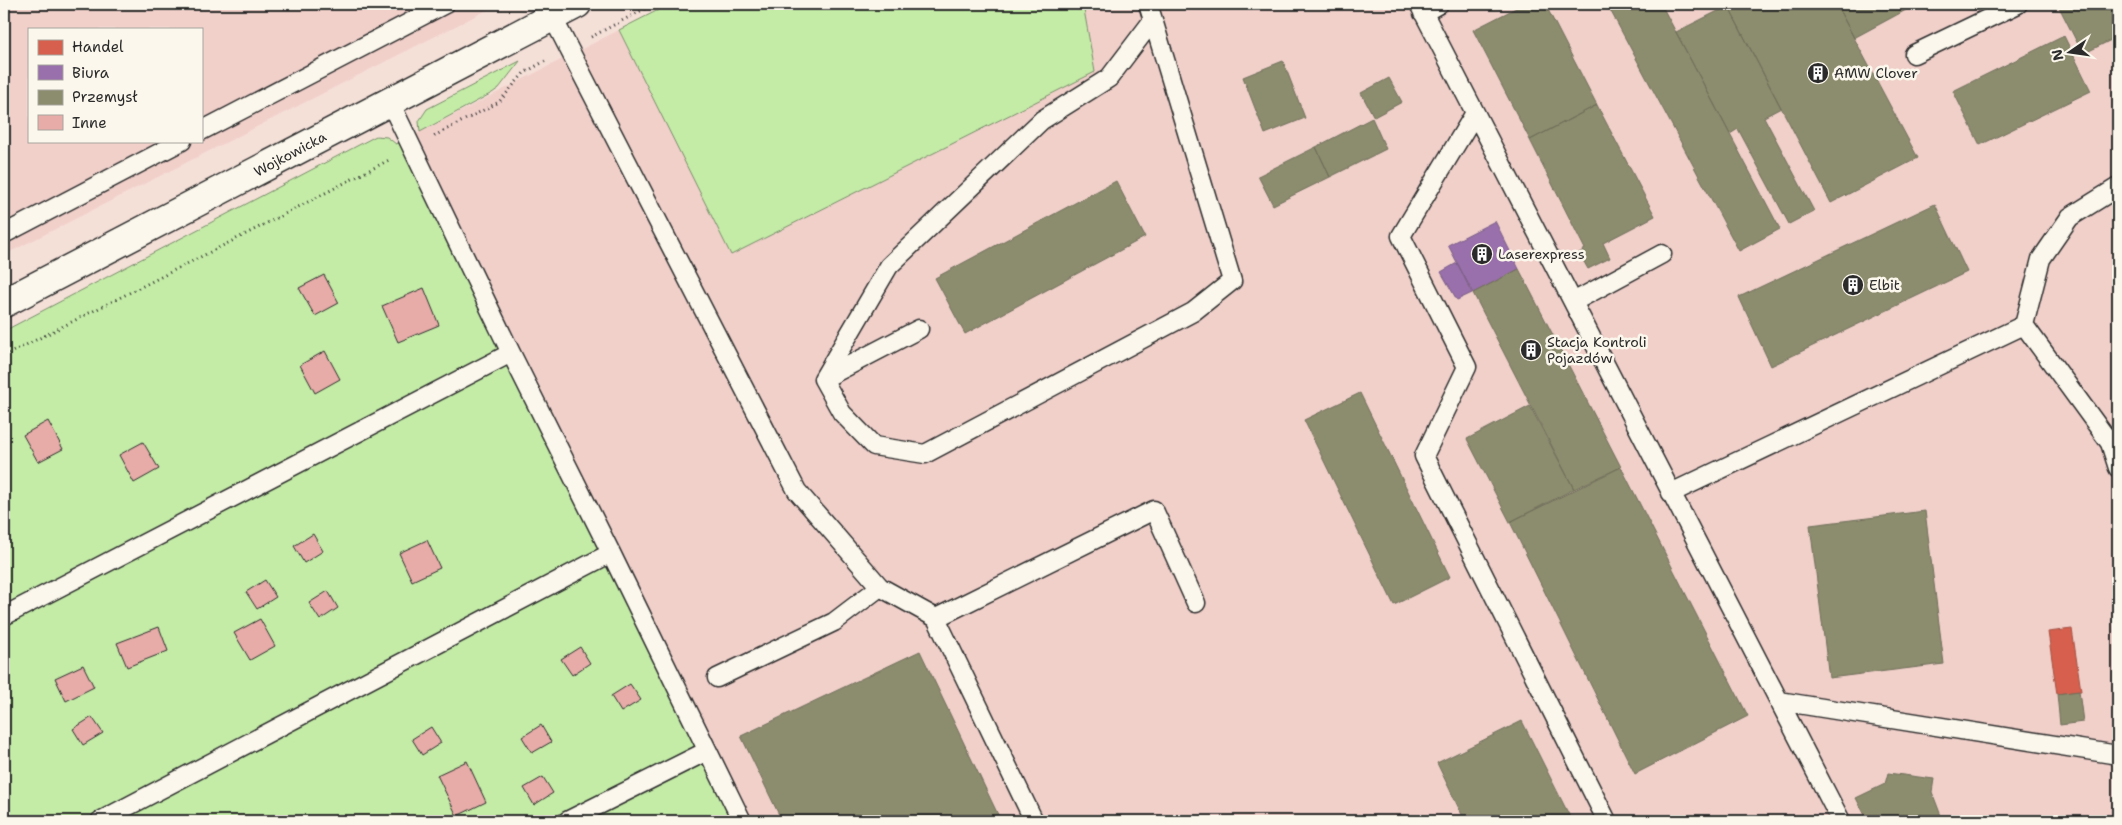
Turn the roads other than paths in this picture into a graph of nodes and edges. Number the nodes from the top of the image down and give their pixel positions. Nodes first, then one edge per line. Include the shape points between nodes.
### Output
1 (445, 4) edge
2 (576, 4) edge
3 (1439, 4) edge
4 (2018, 4) edge
5 (1421, 8) edge
6 (1151, 12) edge
7 (552, 16) junction
8 (1914, 54) dead end
9 (390, 102) junction
10 (1475, 113) junction
11 (202, 130) edge
12 (180, 142) edge
13 (2118, 187) edge
14 (4, 234) edge
15 (1662, 254) dead end
16 (1573, 302) junction
17 (4, 303) edge
18 (2024, 325) junction
19 (919, 328) dead end
20 (510, 353) junction
21 (822, 379) junction
22 (2118, 468) edge
23 (1671, 493) junction
24 (611, 553) junction
25 (880, 587) junction
26 (1196, 603) dead end
27 (4, 616) edge
28 (936, 618) junction
29 (717, 678) dead end
30 (1779, 701) junction
31 (707, 751) junction
32 (2118, 755) edge
33 (100, 821) edge
34 (567, 821) edge
35 (742, 821) edge
36 (1034, 821) edge
37 (1607, 821) edge
38 (1841, 821) edge

1 - 11 lane
2 - 7 street, Wojkowicka
3 - 5 lane
4 - 8 lane
5 - 10 lane
6 - 21 lane via 1109,78 1042,120 889,266
6 - 21 lane via 1232,281 1193,312 925,454 874,446 842,412
7 - 9 street, Wojkowicka
7 - 25 lane via 797,491
9 - 17 street, Wojkowicka
9 - 20 lane
10 - 16 lane
10 - 37 lane via 1401,236 1467,367 1424,456
12 - 14 lane
13 - 18 lane via 2070,217 2041,259
15 - 16 lane
16 - 23 lane
18 - 22 lane via 2110,443
18 - 23 lane
19 - 21 lane
20 - 24 lane
20 - 27 lane
23 - 30 lane
24 - 31 lane
24 - 33 lane
25 - 28 lane
25 - 29 lane via 834,622
26 - 28 lane via 1154,510
28 - 36 lane
30 - 32 lane
30 - 38 lane
31 - 34 lane
31 - 35 lane

